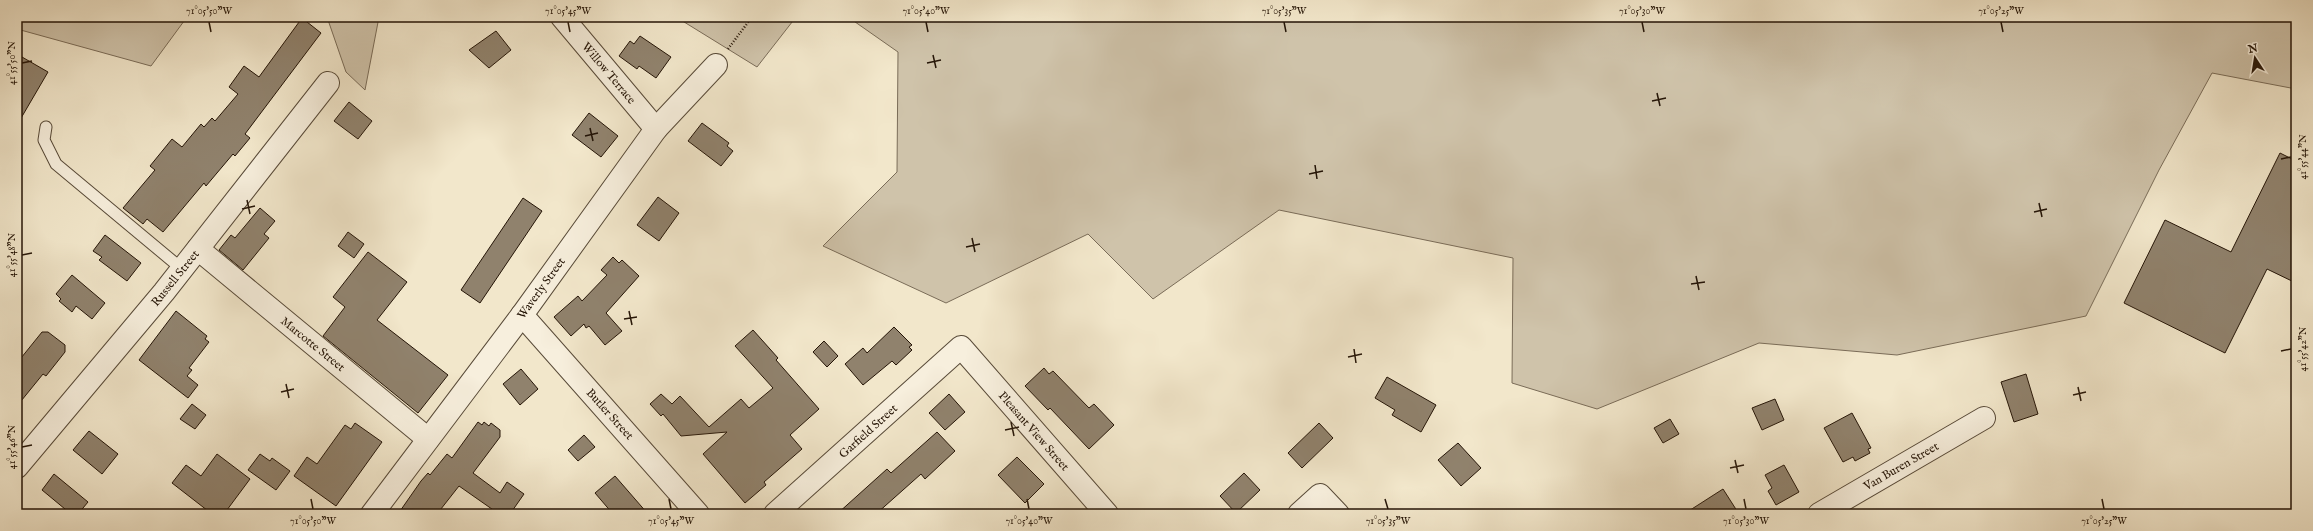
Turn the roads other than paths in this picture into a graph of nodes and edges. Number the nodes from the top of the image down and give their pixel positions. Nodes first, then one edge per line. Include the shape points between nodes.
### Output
1 (562, 17) edge
2 (716, 66) road end
3 (328, 83) dead end
4 (46, 126) dead end
5 (656, 129) junction
6 (198, 249) junction
7 (182, 269) junction
8 (522, 315) junction
9 (960, 347) joint
10 (1984, 418) dead end
11 (428, 439) junction
12 (17, 468) edge
13 (372, 514) edge
14 (698, 514) edge
15 (775, 514) edge
16 (1106, 514) edge
17 (1299, 514) edge
18 (1338, 514) edge
19 (1819, 514) edge

1 - 5 street, Willow Terrace
2 - 5 street, Waverly Street
3 - 6 street, Russell Street
4 - 7 lane via 44,140 56,164
5 - 8 street, Waverly Street
6 - 7 street, Russell Street
6 - 11 street, Marcotte Street
7 - 12 street, Russell Street
8 - 11 street, Waverly Street
8 - 14 street, Butler Street
9 - 15 street, Garfield Street
9 - 16 street, Pleasant View Street
10 - 19 street, Van Buren Street
11 - 13 street, Waverly Street
17 - 18 street via 1320,495

